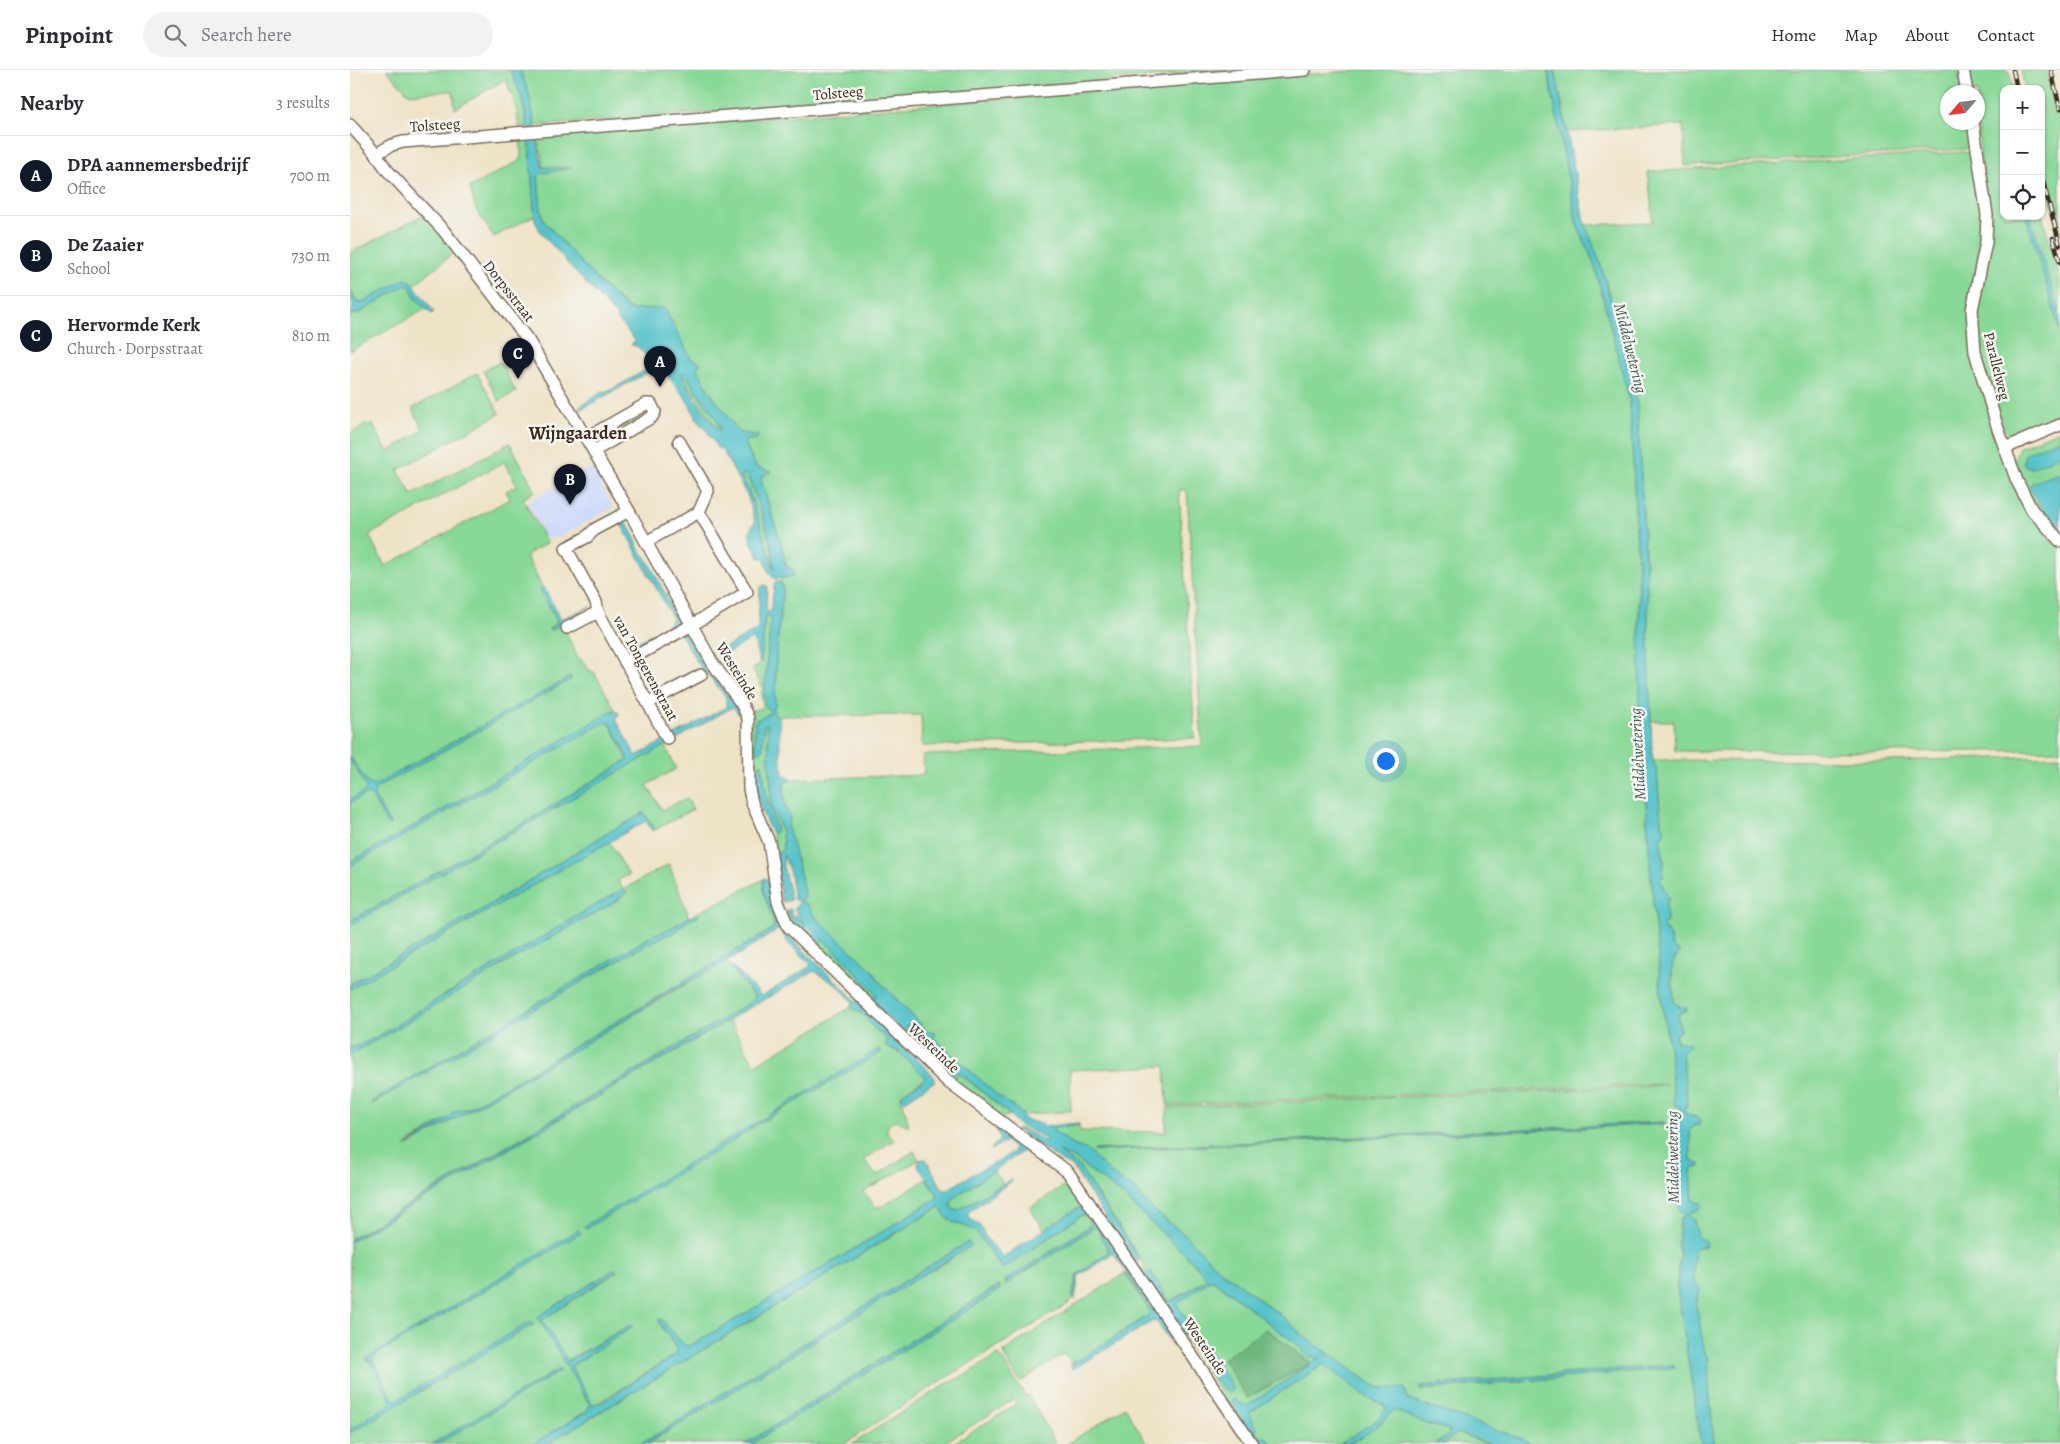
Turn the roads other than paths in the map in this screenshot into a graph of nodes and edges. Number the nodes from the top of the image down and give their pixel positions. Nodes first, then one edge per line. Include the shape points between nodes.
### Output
1 (1306, 70) edge
2 (1963, 70) edge
3 (1966, 85) edge
4 (350, 125) edge
5 (1974, 130) edge
6 (376, 154) junction
7 (2060, 425) edge
8 (586, 438) junction
9 (679, 441) dead end
10 (2005, 448) junction
11 (594, 451) junction
12 (629, 510) junction
13 (699, 512) junction
14 (2060, 541) edge
15 (646, 542) junction
16 (598, 612) junction
17 (567, 628) dead end
18 (684, 629) junction
19 (625, 662) junction
20 (701, 675) dead end
21 (648, 703) junction
22 (667, 738) dead end
23 (1252, 1444) edge

1 - 6 street, Tolsteeg via 403,142
2 - 3 street
4 - 6 street, Dorpsstraat
5 - 10 street, Parallelweg via 1987,215 1986,242 1972,310 1973,338 1981,375
6 - 8 street, Dorpsstraat via 444,231 516,322
7 - 10 street
8 - 11 street, Dorpsstraat
8 - 11 street via 646,404 654,408 652,417
9 - 13 street via 708,491
10 - 14 street, Parallelweg via 2032,510
11 - 12 street, Dorpsstraat
12 - 15 street, Dorpsstraat
12 - 16 street, van Tongerenstraat via 566,548 596,602
13 - 15 street
13 - 18 street via 747,592
15 - 18 street, Dorpsstraat
16 - 17 street, van Tongerenstraat
16 - 19 street, van Tongerenstraat
18 - 19 street
18 - 23 street, Westeinde via 712,662 748,718 749,789 769,842 778,902 788,926 948,1082 1068,1172
19 - 21 street, van Tongerenstraat
20 - 21 street
21 - 22 street, van Tongerenstraat

